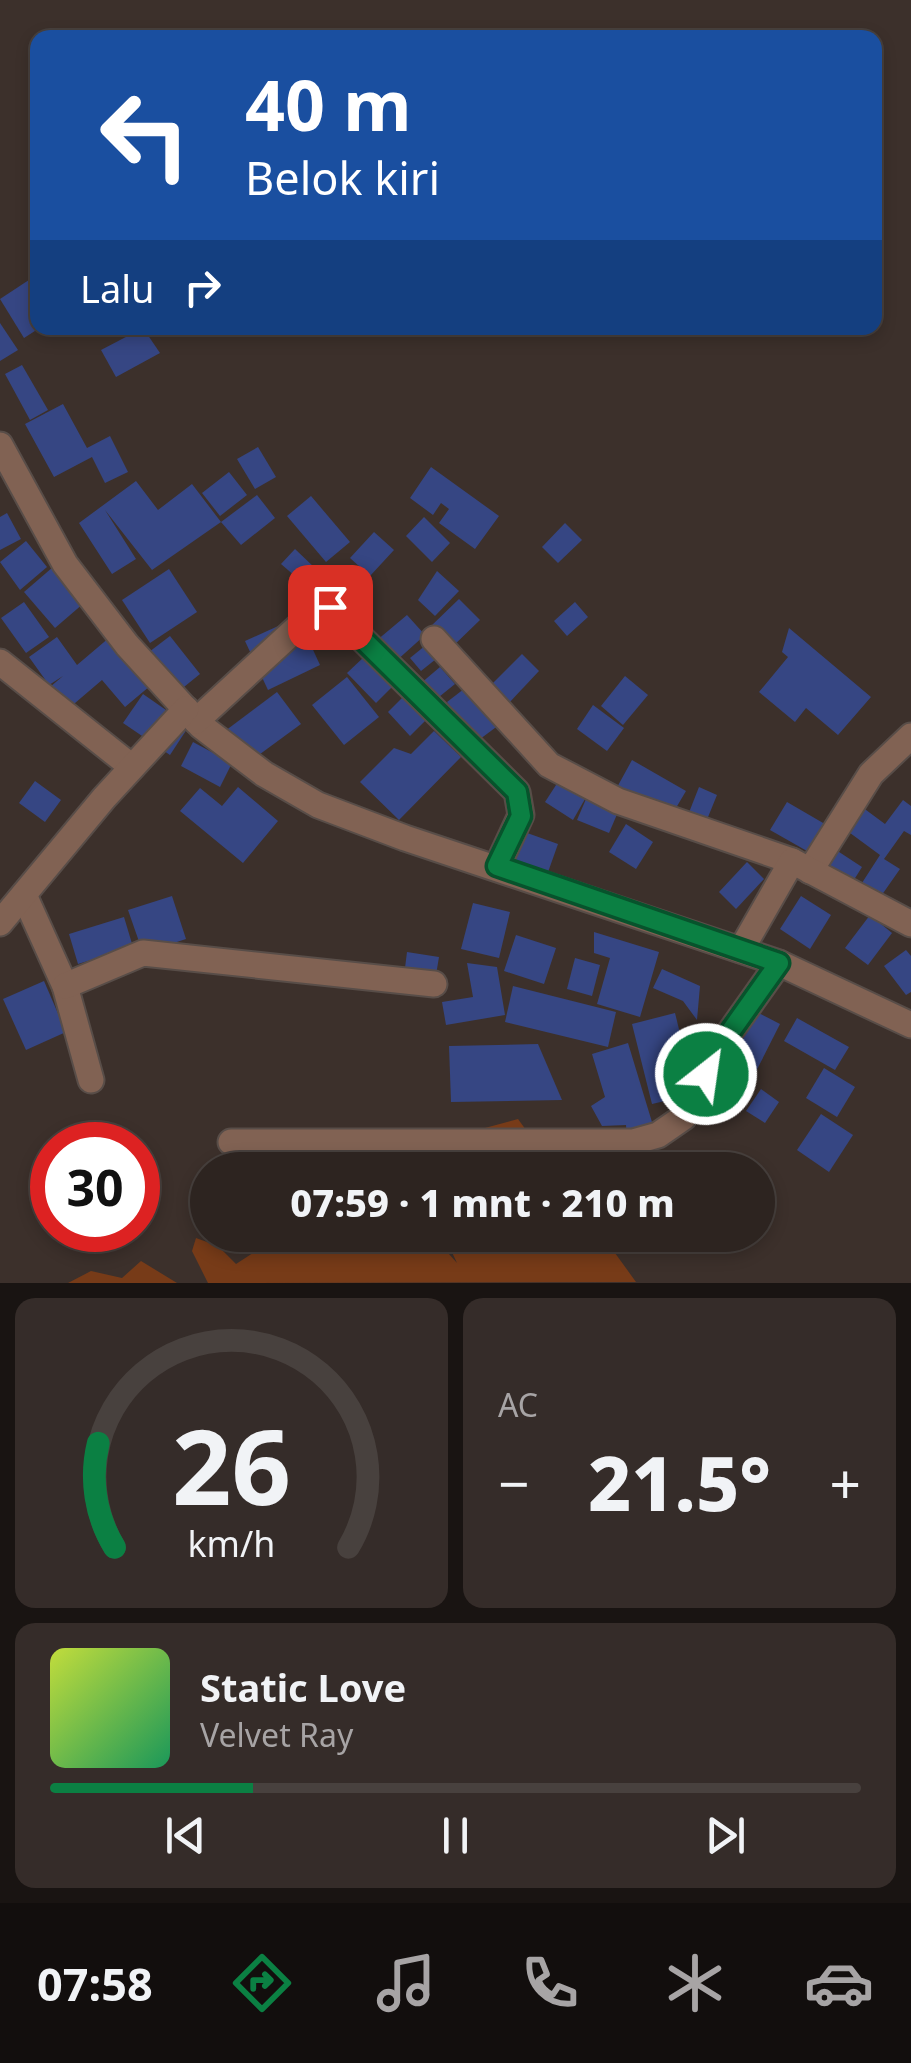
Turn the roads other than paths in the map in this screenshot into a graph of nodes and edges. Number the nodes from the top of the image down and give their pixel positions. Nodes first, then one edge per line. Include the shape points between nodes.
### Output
1 (0, 446) edge
2 (434, 639) dead end
3 (0, 662) edge
4 (191, 715) junction
5 (911, 736) edge
6 (132, 767) junction
7 (497, 866) junction
8 (801, 866) junction
9 (24, 895) junction
10 (0, 923) edge
11 (911, 924) edge
12 (741, 950) junction
13 (779, 963) junction
14 (434, 984) dead end
15 (65, 986) junction
16 (911, 1025) edge
17 (90, 1080) dead end
18 (231, 1142) dead end

1 - 4 street via 65,564 126,645
2 - 8 street via 549,764 618,801
3 - 6 street
4 - 6 street
4 - 7 street via 230,751 318,805
4 - 7 street via 318,609 330,607 517,792 521,816
5 - 8 street via 871,774
6 - 9 street
7 - 12 street
8 - 11 street
8 - 12 street
9 - 10 street
9 - 15 street
12 - 13 street
13 - 16 street
13 - 18 street via 718,1049 684,1117 658,1136 633,1142
14 - 15 street via 143,953
15 - 17 street

